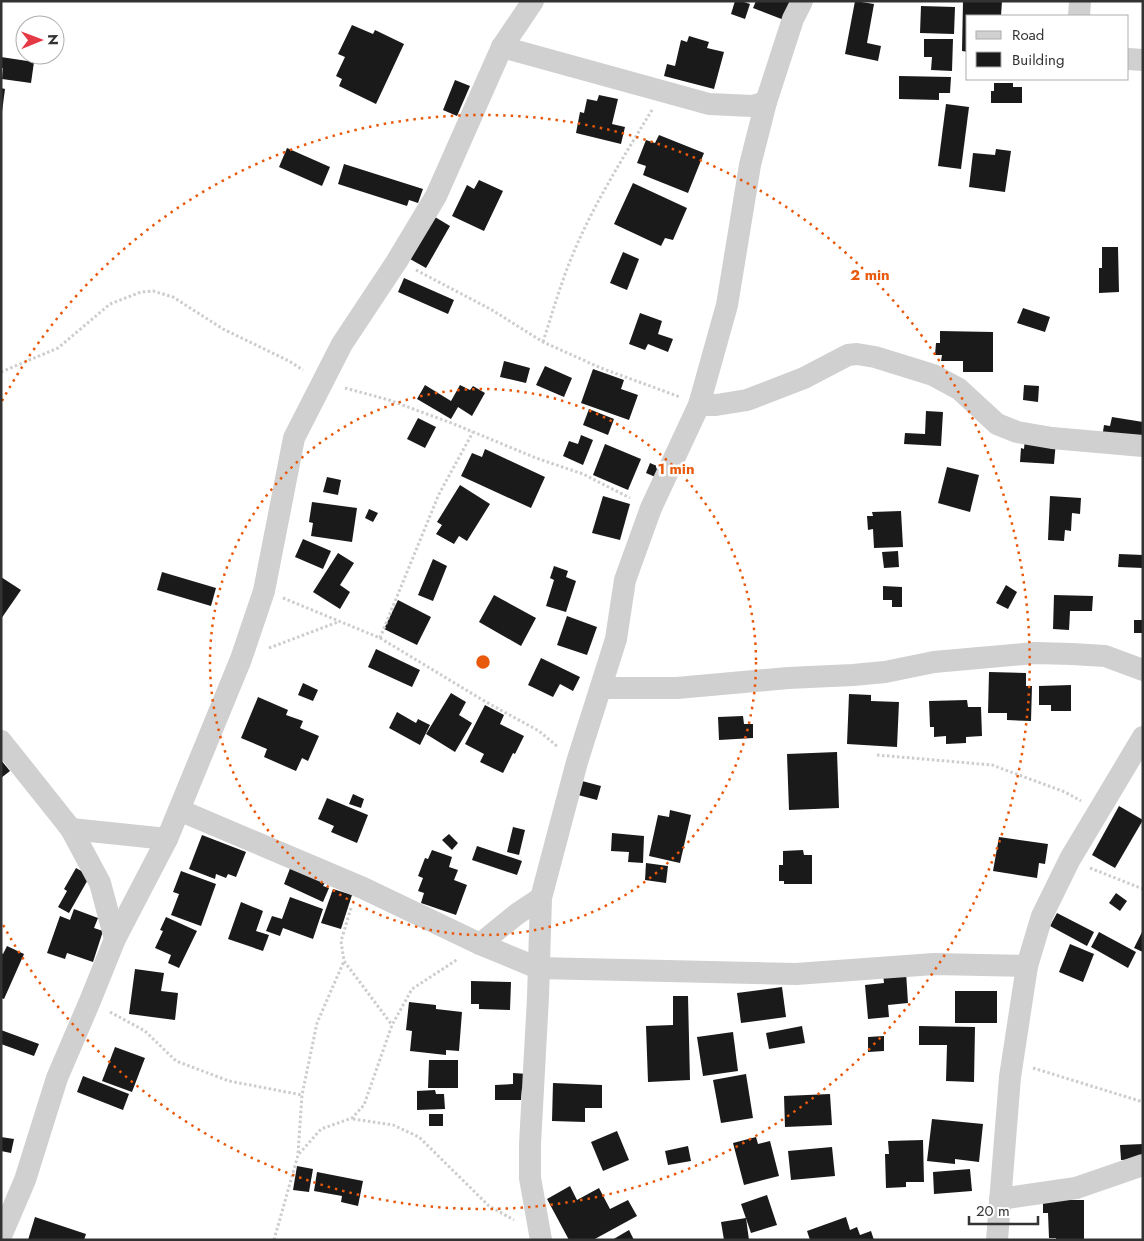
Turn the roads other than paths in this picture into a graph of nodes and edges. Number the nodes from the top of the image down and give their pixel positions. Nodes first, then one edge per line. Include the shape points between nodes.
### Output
1 (533, 1) edge
2 (802, 1) edge
3 (1080, 1) edge
4 (1079, 15) edge
5 (502, 47) junction
6 (1129, 59) edge
7 (1143, 60) edge
8 (766, 102) junction
9 (698, 405) junction
10 (1143, 446) edge
11 (1143, 670) edge
12 (602, 688) junction
13 (1143, 737) edge
14 (1, 741) edge
15 (179, 810) junction
16 (71, 829) junction
17 (167, 839) junction
18 (541, 898) junction
19 (115, 939) junction
20 (480, 944) junction
21 (1027, 966) junction
22 (538, 968) junction
23 (1143, 1165) edge
24 (1000, 1199) junction
25 (1, 1236) edge
26 (540, 1237) edge
27 (997, 1240) edge

1 - 5 street
2 - 8 street
3 - 4 street
5 - 8 street via 709,104 752,106
5 - 15 street via 436,196 342,344 294,438 264,591
6 - 7 street
8 - 9 street via 750,165 727,305
9 - 10 street via 747,400 804,378 848,355 858,354 933,375 959,389 997,424 1017,432
9 - 12 street via 651,508 624,580 616,639
11 - 12 street via 1105,656 1035,653 943,661 853,675 677,688
12 - 18 street via 577,762
13 - 21 street via 1070,859 1042,916
14 - 16 street
15 - 17 street
15 - 20 street via 363,888
16 - 17 street
16 - 19 street via 100,883
17 - 19 street
18 - 20 street
18 - 22 street
19 - 25 street via 57,1078 25,1180
20 - 22 street
21 - 22 street via 934,964 796,974
21 - 24 street via 1013,1062
22 - 26 street via 530,1178
23 - 24 street via 1076,1188
24 - 27 street

